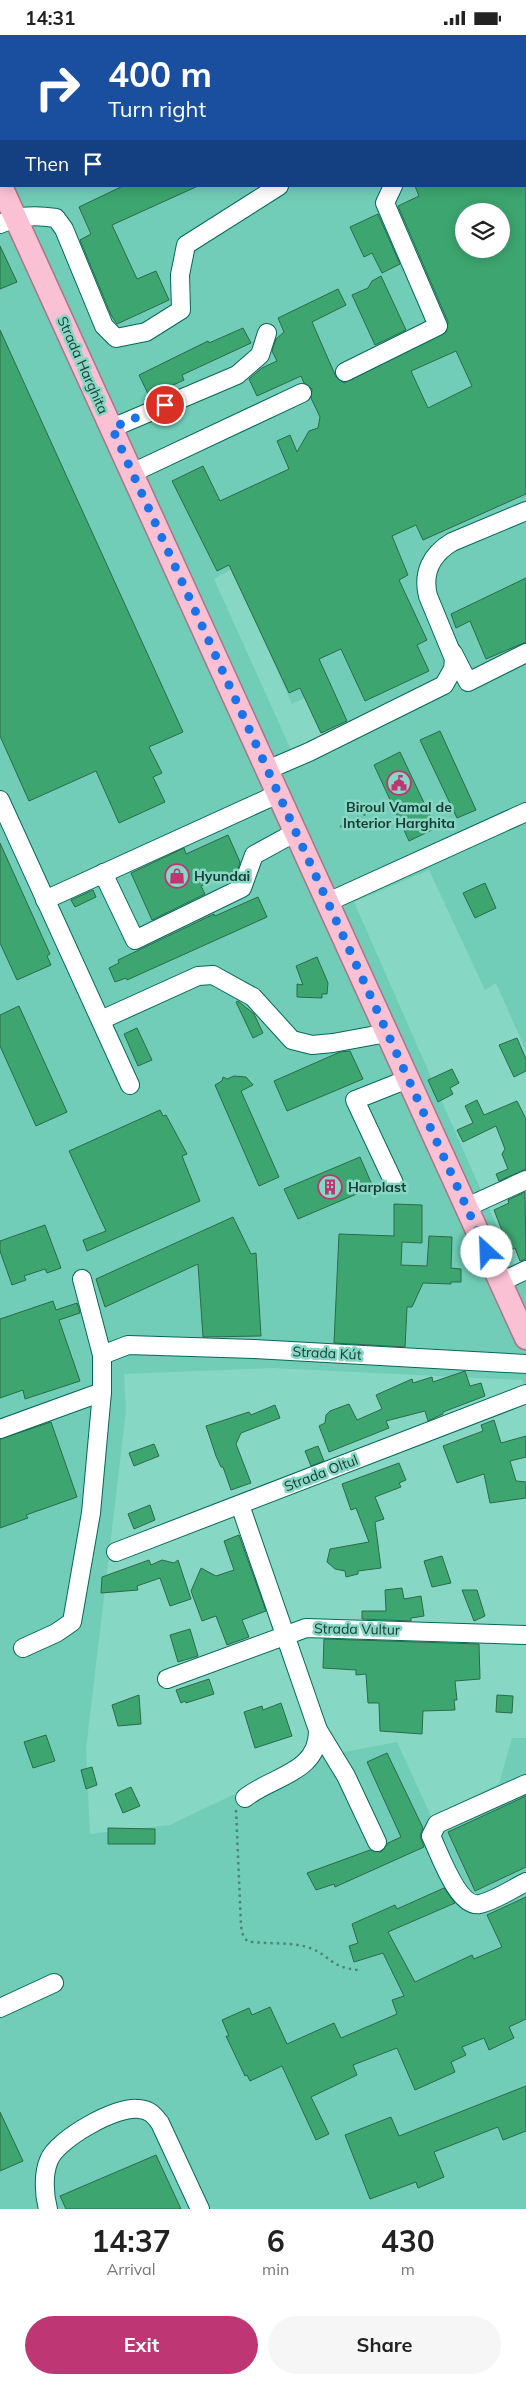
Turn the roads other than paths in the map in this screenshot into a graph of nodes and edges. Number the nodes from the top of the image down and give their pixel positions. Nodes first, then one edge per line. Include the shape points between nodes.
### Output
1 (1, 187) edge
2 (278, 187) edge
3 (393, 187) edge
4 (8, 220) edge
5 (267, 333) dead end
6 (345, 372) dead end
7 (302, 393) dead end
8 (112, 428) junction
9 (132, 473) junction
10 (526, 511) edge
11 (451, 649) junction
12 (526, 653) edge
13 (468, 682) junction
14 (444, 685) junction
15 (267, 770) junction
16 (278, 794) junction
17 (0, 799) edge
18 (526, 812) edge
19 (296, 832) junction
20 (103, 873) junction
21 (45, 899) junction
22 (328, 902) junction
23 (100, 1020) junction
24 (388, 1033) junction
25 (408, 1079) junction
26 (130, 1085) dead end
27 (526, 1180) edge
28 (394, 1183) dead end
29 (467, 1207) junction
30 (526, 1270) edge
31 (82, 1279) dead end
32 (501, 1282) junction
33 (98, 1335) junction
34 (526, 1337) edge
35 (128, 1345) junction
36 (102, 1355) junction
37 (526, 1363) edge
38 (102, 1393) junction
39 (526, 1394) edge
40 (0, 1429) edge
41 (240, 1505) junction
42 (116, 1552) dead end
43 (286, 1634) junction
44 (526, 1635) edge
45 (24, 1648) dead end
46 (167, 1679) dead end
47 (318, 1730) junction
48 (526, 1784) edge
49 (244, 1798) road end
50 (377, 1842) dead end
51 (526, 1882) edge
52 (54, 1983) dead end
53 (0, 2008) edge
54 (48, 2209) edge
55 (200, 2209) edge

1 - 4 main road, Strada Harghita
2 - 4 street via 186,245 180,275 181,310 146,332 116,338 104,326 64,229 56,218 43,216
3 - 6 street via 385,203 438,326
4 - 8 main road, Strada Harghita
5 - 8 street via 260,355 236,375
7 - 9 street
8 - 9 main road, Strada Harghita
9 - 15 main road, Strada Harghita
10 - 11 street via 452,542 434,558 426,574 425,585
11 - 13 street
11 - 14 street via 453,669
12 - 13 street
13 - 14 street
14 - 15 street
15 - 16 main road, Strada Harghita
16 - 19 main road, Strada Harghita
16 - 20 street
17 - 21 street
18 - 22 street
19 - 20 street via 254,855 242,888 134,939
19 - 22 main road, Strada Harghita
20 - 21 street
21 - 23 street
22 - 24 main road, Strada Harghita
23 - 24 street via 198,977 213,975 252,997 292,1040 312,1045 326,1044
23 - 26 street
24 - 25 main road, Strada Harghita
25 - 28 street via 355,1101
25 - 29 main road, Strada Harghita
27 - 29 street
29 - 32 main road, Strada Harghita
30 - 32 street
31 - 33 street
32 - 34 main road, Strada Harghita
33 - 35 street, Strada Kút
33 - 36 street
35 - 36 street, Strada Kút
35 - 37 street, Strada Kút
36 - 38 street
38 - 40 street
38 - 45 street via 91,1513 72,1622
39 - 41 street, Strada Oltul
41 - 42 street, Strada Oltul
41 - 43 street
43 - 44 street, Strada Vultur via 306,1628
43 - 46 street, Strada Vultur
43 - 47 street
47 - 49 street via 318,1741 308,1762
47 - 50 street via 346,1776
48 - 51 street via 437,1824 431,1836 457,1890 470,1902 479,1905
52 - 53 street
54 - 55 street via 45,2176 49,2158 62,2142 125,2109 138,2108 152,2112 160,2123

